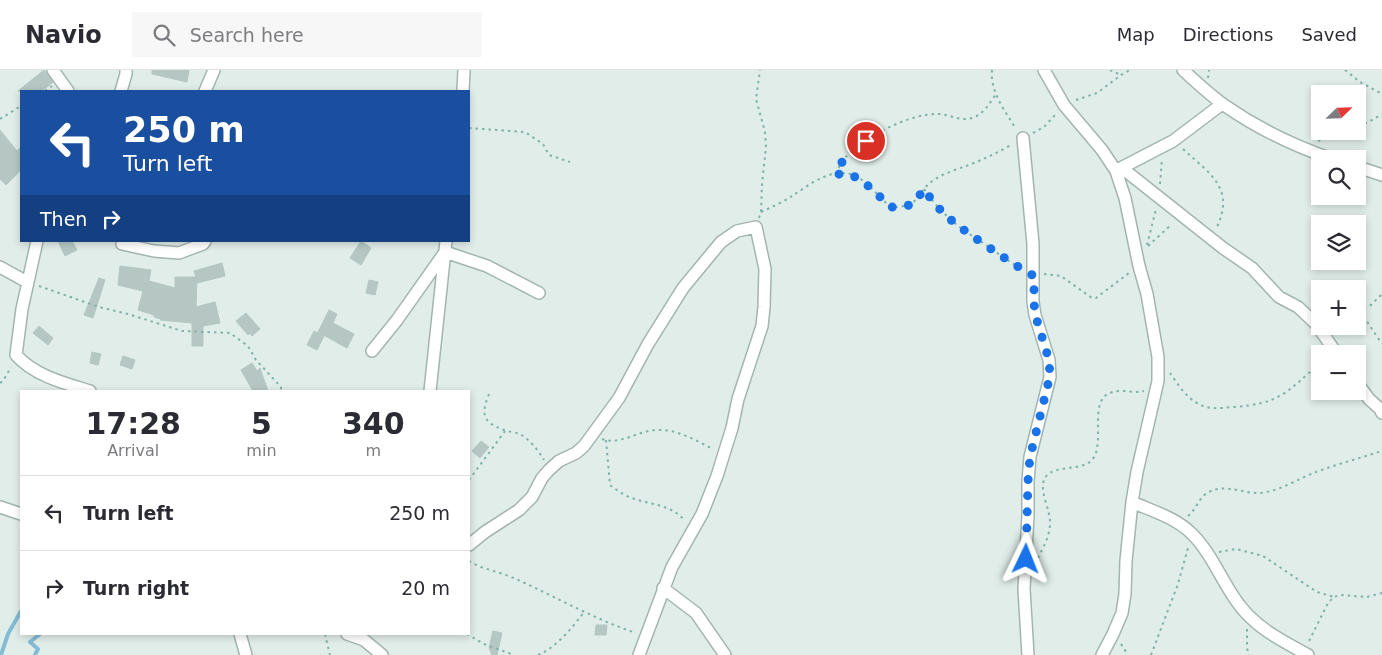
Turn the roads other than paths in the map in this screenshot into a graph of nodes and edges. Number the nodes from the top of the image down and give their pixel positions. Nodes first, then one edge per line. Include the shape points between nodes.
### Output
1 (53, 70) edge
2 (126, 70) edge
3 (214, 70) edge
4 (464, 70) edge
5 (1044, 70) edge
6 (1183, 70) edge
7 (67, 90) edge
8 (124, 90) edge
9 (205, 90) edge
10 (463, 90) edge
11 (1222, 104) junction
12 (1023, 138) road end
13 (1311, 150) edge
14 (1119, 170) junction
15 (1366, 170) edge
16 (1382, 175) edge
17 (37, 242) edge
18 (204, 242) edge
19 (122, 244) dead end
20 (446, 246) edge
21 (0, 267) edge
22 (27, 282) junction
23 (539, 293) dead end
24 (1331, 345) edge
25 (372, 351) dead end
26 (87, 390) edge
27 (430, 390) edge
28 (1366, 394) edge
29 (1382, 413) edge
30 (1132, 502) junction
31 (0, 507) edge
32 (20, 514) edge
33 (470, 544) edge
34 (663, 588) junction
35 (240, 635) edge
36 (350, 635) edge
37 (1306, 654) edge
38 (246, 655) edge
39 (382, 655) edge
40 (639, 655) edge
41 (725, 655) edge
42 (1028, 655) edge
43 (1102, 655) edge

1 - 7 street
2 - 8 street
3 - 9 street
4 - 10 street
5 - 14 street via 1064,105
6 - 11 street
11 - 13 street via 1251,123
11 - 14 street via 1173,141
12 - 42 street via 1033,244 1035,314 1049,360 1050,376 1030,457 1028,481 1024,589
14 - 24 street via 1252,268 1280,297 1298,307 1316,324
14 - 30 street via 1158,357 1158,381
15 - 16 street
17 - 22 street
18 - 19 street via 179,253
20 - 23 street
20 - 25 street via 397,320
20 - 27 street
21 - 22 street
22 - 26 street via 16,355 24,364 53,380
28 - 29 street
30 - 37 street via 1176,521 1191,533 1250,617
30 - 43 street via 1122,613
31 - 32 street
33 - 34 street via 519,510 532,497 549,470 576,453 593,435 619,398 683,288 721,242 737,232 756,227 765,268 762,326 717,476 702,514
34 - 40 street
34 - 41 street via 696,613
35 - 38 street
36 - 39 street via 364,640

